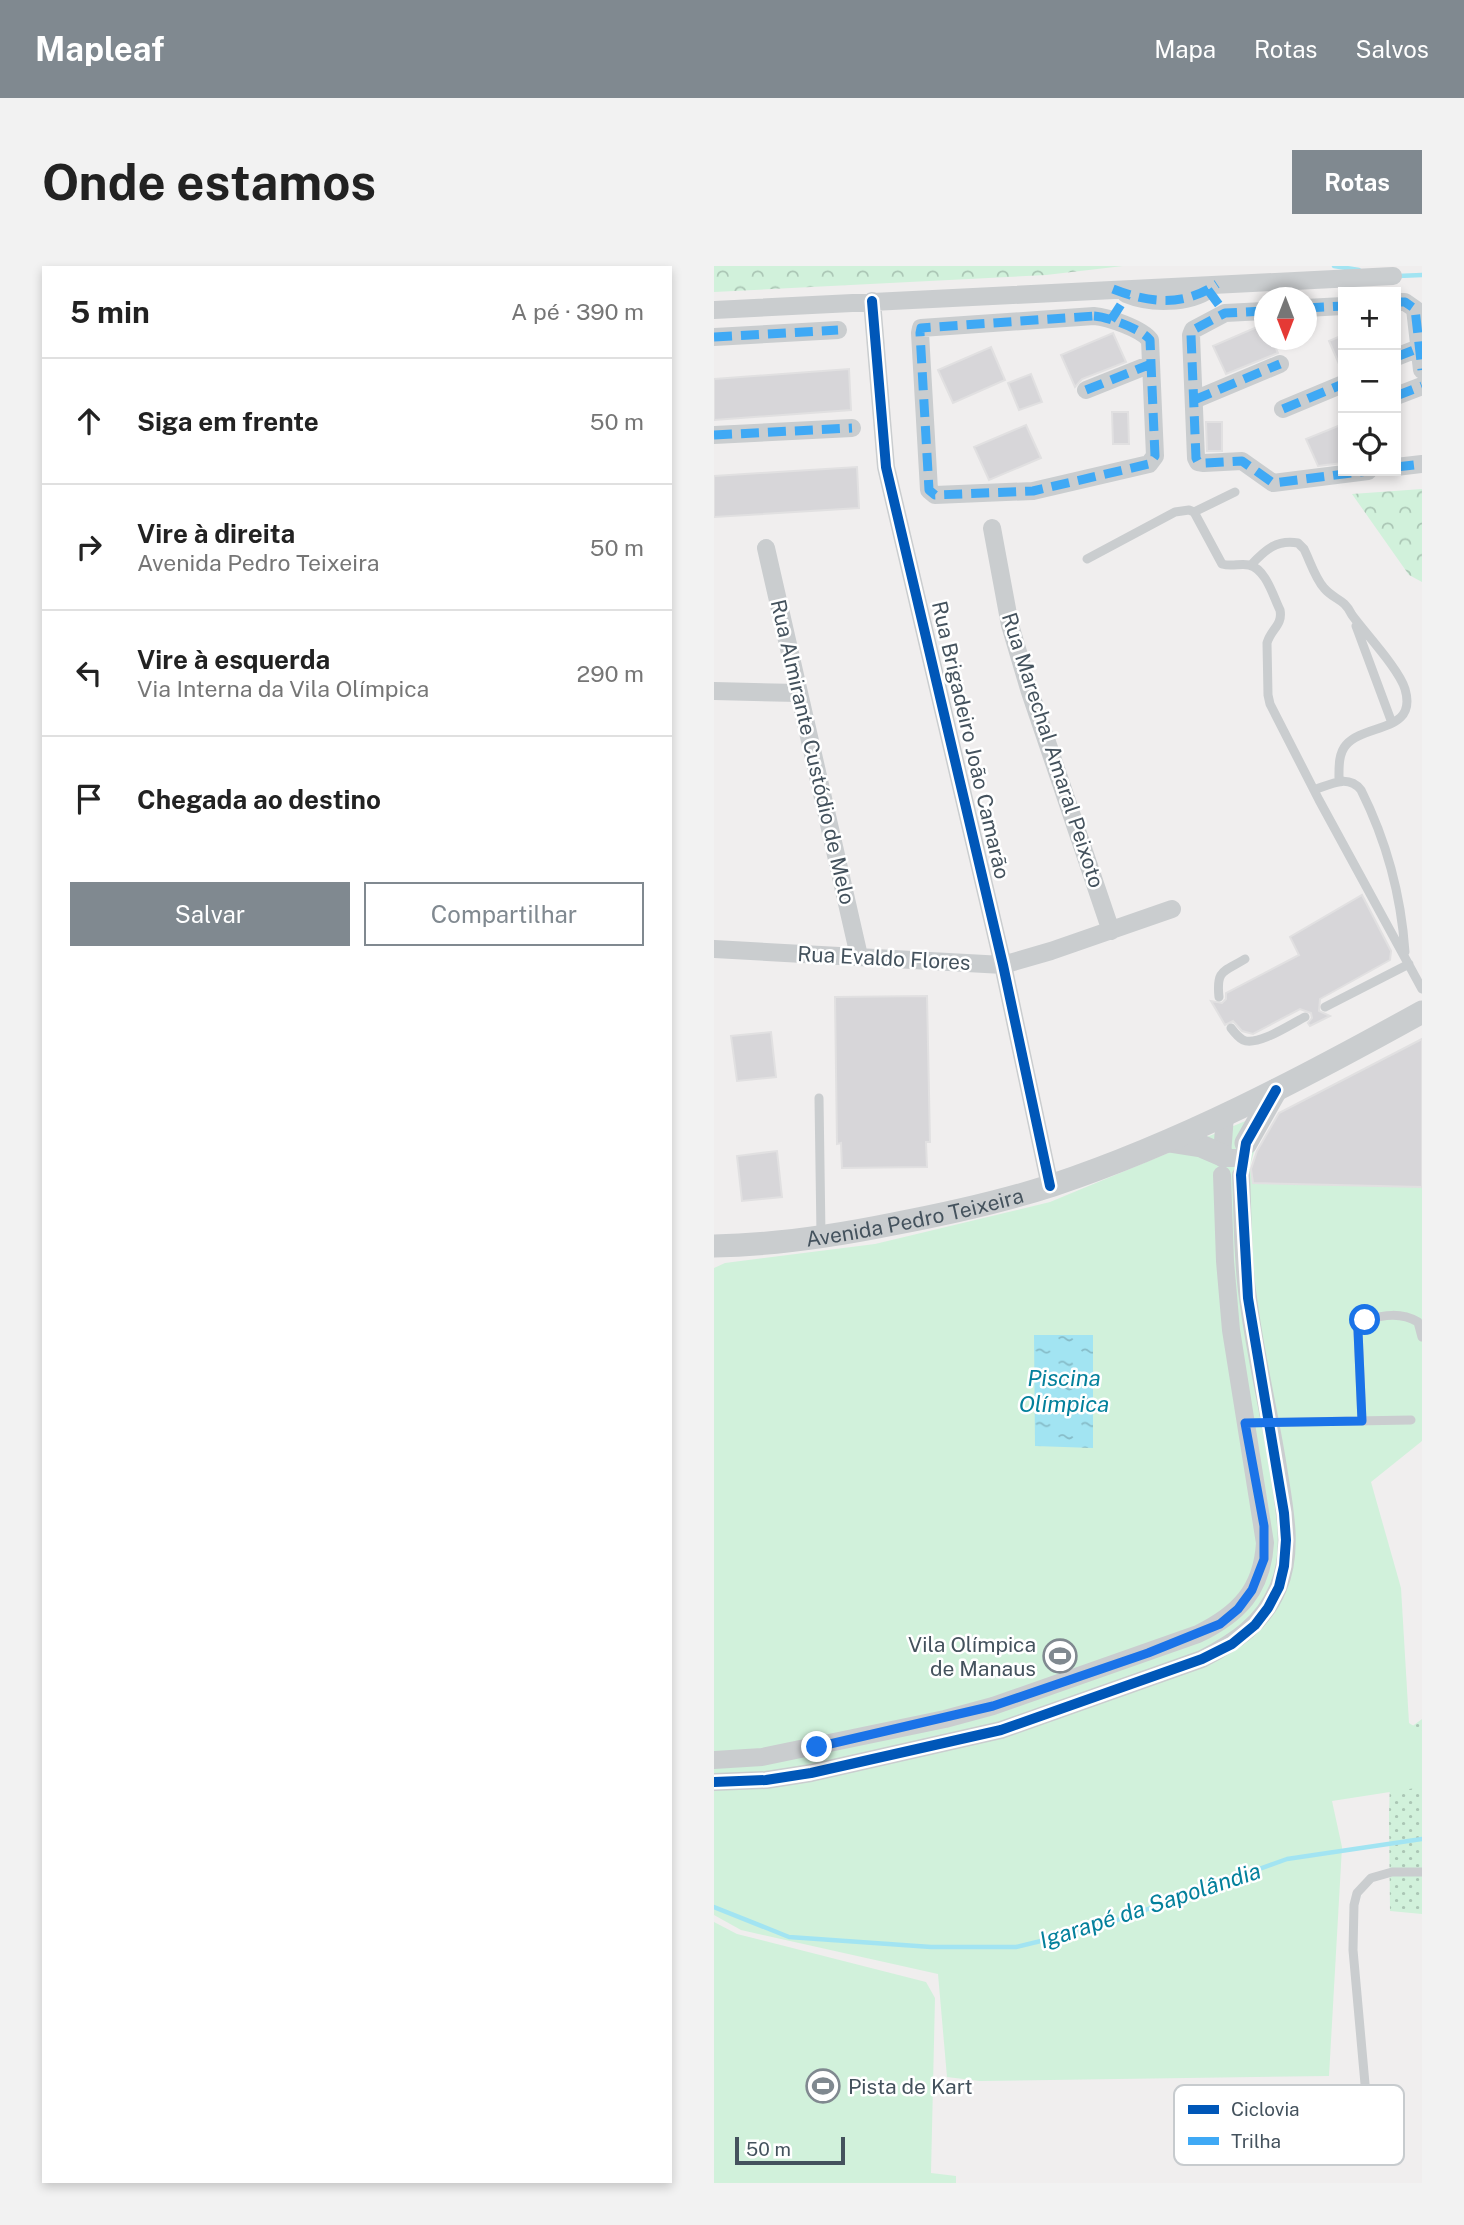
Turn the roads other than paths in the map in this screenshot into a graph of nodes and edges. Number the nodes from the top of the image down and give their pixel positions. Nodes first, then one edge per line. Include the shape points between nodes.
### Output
1 (1393, 276) dead end
2 (1212, 287) junction
3 (1120, 292) junction
4 (872, 300) junction
5 (1401, 302) edge
6 (1338, 306) edge
7 (1317, 307) edge
8 (714, 310) edge
9 (1254, 312) edge
10 (1225, 313) junction
11 (1111, 320) junction
12 (838, 330) dead end
13 (714, 337) edge
14 (1419, 348) junction
15 (1401, 355) edge
16 (1151, 364) junction
17 (1280, 364) dead end
18 (1422, 370) edge
19 (1338, 386) edge
20 (1422, 386) edge
21 (1086, 390) dead end
22 (1401, 394) edge
23 (1194, 400) junction
24 (1283, 408) dead end
25 (852, 428) dead end
26 (714, 435) edge
27 (1422, 464) edge
28 (1401, 466) edge
29 (1338, 475) edge
30 (1235, 492) dead end
31 (1194, 512) junction
32 (992, 528) dead end
33 (766, 548) dead end
34 (1087, 559) dead end
35 (1251, 565) junction
36 (1352, 615) junction
37 (714, 691) edge
38 (799, 693) junction
39 (1392, 723) junction
40 (1339, 781) junction
41 (1314, 790) junction
42 (1172, 909) dead end
43 (1111, 931) junction
44 (714, 949) edge
45 (859, 956) junction
46 (1245, 959) dead end
47 (1407, 960) junction
48 (1003, 965) junction
49 (1422, 989) edge
50 (1219, 997) dead end
51 (1325, 1007) dead end
52 (1422, 1012) edge
53 (1305, 1017) dead end
54 (1231, 1028) dead end
55 (1276, 1090) junction
56 (819, 1098) dead end
57 (1225, 1115) junction
58 (1169, 1142) junction
59 (1233, 1161) junction
60 (1050, 1186) junction
61 (821, 1237) junction
62 (714, 1246) edge
63 (742, 1246) junction
64 (714, 1255) edge
65 (1248, 1298) junction
66 (1228, 1303) junction
67 (1422, 1337) edge
68 (1411, 1420) dead end
69 (1362, 1421) junction
70 (1270, 1422) junction
71 (1245, 1423) junction
72 (1148, 1653) junction
73 (1155, 1675) junction
74 (1072, 1679) junction
75 (1080, 1702) junction
76 (897, 1729) junction
77 (903, 1754) junction
78 (762, 1757) junction
79 (714, 1760) edge
80 (766, 1780) junction
81 (714, 1782) edge
82 (1422, 1872) edge
83 (1365, 2085) edge

1 - 2 street
2 - 3 street
2 - 10 street
3 - 4 street
3 - 11 street
4 - 8 street
4 - 48 street, Rua Brigadeiro João Camarão via 886,467
5 - 14 street via 1415,309
6 - 7 street
9 - 10 street
10 - 23 street via 1191,335
11 - 16 street via 1148,336
11 - 16 street via 1094,316 921,328 931,493 1033,491 1150,464 1155,456
12 - 13 street
14 - 15 street
14 - 18 street
16 - 21 street
17 - 23 street
19 - 24 street
20 - 22 street
23 - 29 street via 1198,462 1242,461 1273,483
25 - 26 street
27 - 28 street
30 - 31 lane
31 - 34 lane via 1175,512
31 - 35 lane via 1222,564
32 - 43 street, Rua Marechal Amaral Peixoto via 1017,651
33 - 38 street, Rua Almirante Custódio de Melo
35 - 36 lane via 1272,546 1298,544 1324,588 1341,599
35 - 41 lane via 1263,576 1282,617 1267,643 1270,704
36 - 39 lane
36 - 39 lane via 1405,688 1404,715
37 - 38 street
38 - 45 street, Rua Almirante Custódio de Melo
39 - 40 lane via 1347,744 1341,755
40 - 41 lane
40 - 47 lane via 1356,783 1380,831 1401,908
41 - 47 lane
42 - 43 street, Rua Evaldo Flores
43 - 48 street, Rua Evaldo Flores
44 - 45 street, Rua Evaldo Flores
45 - 48 street, Rua Evaldo Flores
46 - 50 lane via 1220,974
47 - 49 lane
47 - 51 lane
48 - 60 street, Rua Brigadeiro João Camarão
52 - 55 street, Avenida Pedro Teixeira
53 - 54 lane via 1250,1042
55 - 57 street, Avenida Pedro Teixeira
55 - 59 street
56 - 61 lane
57 - 58 street, Avenida Pedro Teixeira
57 - 59 street
57 - 59 street via 1240,1128
58 - 59 street via 1201,1146
58 - 60 street, Avenida Pedro Teixeira
59 - 65 street
59 - 66 street
60 - 61 street, Avenida Pedro Teixeira via 933,1216
61 - 63 street, Avenida Pedro Teixeira
62 - 63 street, Avenida Pedro Teixeira
63 - 64 street
65 - 66 street
65 - 70 street
66 - 71 street
67 - 69 lane via 1418,1322 1406,1315 1365,1320 1358,1331
68 - 69 lane
69 - 70 lane
70 - 71 lane
70 - 73 street via 1286,1540 1279,1587 1255,1625 1232,1644
71 - 72 street via 1264,1526 1259,1576 1238,1609 1220,1624
72 - 73 street
72 - 74 street
73 - 75 street
74 - 75 street
74 - 76 street via 993,1706
75 - 77 street via 1001,1730
76 - 77 street
76 - 78 street
77 - 80 street
78 - 79 street
78 - 80 street
80 - 81 street
82 - 83 lane via 1392,1872 1371,1878 1357,1893 1352,1934

